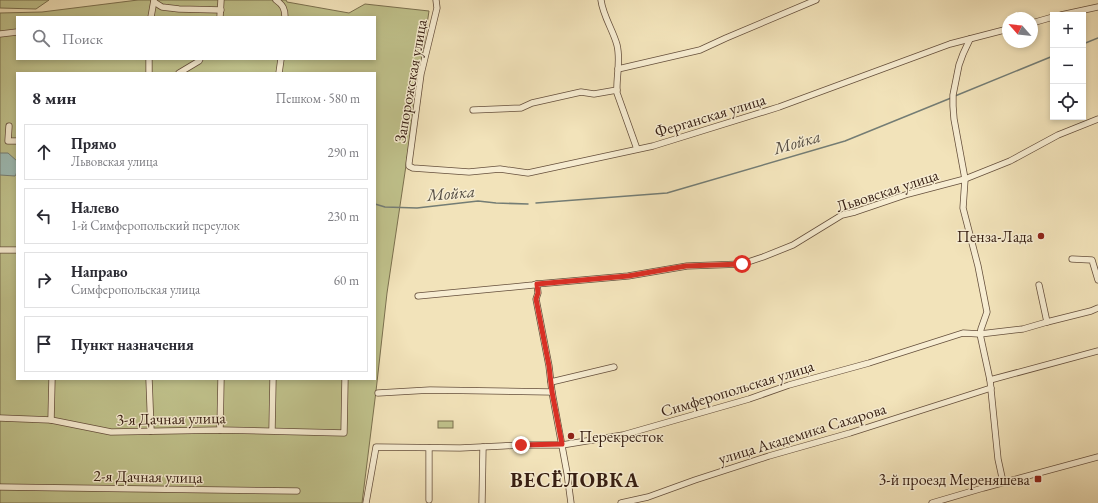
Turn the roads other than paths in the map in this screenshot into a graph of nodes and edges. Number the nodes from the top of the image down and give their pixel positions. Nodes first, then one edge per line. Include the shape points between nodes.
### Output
1 (221, 0) edge
2 (276, 0) edge
3 (436, 0) edge
4 (601, 0) edge
5 (816, 0) edge
6 (154, 1) edge
7 (1098, 7) edge
8 (221, 10) junction
9 (1075, 12) edge
10 (152, 16) edge
11 (220, 16) edge
12 (285, 16) edge
13 (1050, 18) edge
14 (1038, 21) edge
15 (1002, 31) edge
16 (16, 32) edge
17 (0, 34) edge
18 (970, 39) junction
19 (149, 60) edge
20 (200, 60) edge
21 (281, 60) edge
22 (618, 69) junction
23 (149, 72) edge
24 (181, 72) edge
25 (279, 72) edge
26 (617, 90) junction
27 (473, 110) dead end
28 (1098, 119) edge
29 (9, 126) dead end
30 (16, 141) edge
31 (637, 149) junction
32 (410, 167) joint
33 (965, 179) junction
34 (0, 250) edge
35 (16, 250) edge
36 (1072, 259) dead end
37 (1098, 280) edge
38 (537, 284) junction
39 (1039, 285) dead end
40 (418, 296) dead end
41 (1098, 308) edge
42 (1047, 322) junction
43 (980, 334) junction
44 (1098, 350) edge
45 (614, 366) dead end
46 (52, 380) edge
47 (149, 380) edge
48 (221, 380) edge
49 (273, 380) edge
50 (345, 380) edge
51 (990, 380) junction
52 (551, 382) junction
53 (991, 388) junction
54 (552, 392) junction
55 (378, 393) dead end
56 (0, 418) edge
57 (51, 420) junction
58 (220, 430) junction
59 (272, 430) junction
60 (151, 431) junction
61 (562, 444) junction
62 (483, 446) junction
63 (429, 448) junction
64 (1098, 457) edge
65 (1003, 482) junction
66 (0, 487) edge
67 (297, 491) dead end
68 (429, 500) dead end
69 (366, 503) edge
70 (482, 503) edge
71 (571, 503) edge
72 (621, 503) edge
73 (932, 503) edge

1 - 8 street
2 - 12 street via 282,4
3 - 32 street, Запорожская улица via 437,8 421,74
4 - 22 street via 617,46
5 - 22 street via 700,50
6 - 8 street via 162,7
6 - 10 street
7 - 9 street
8 - 11 street
13 - 14 street
15 - 18 street, Ферганская улица
16 - 17 street
18 - 31 street, Ферганская улица via 779,107
18 - 33 street via 959,65 953,94 954,119
19 - 23 street
20 - 24 street
21 - 25 street
22 - 26 street
26 - 27 street via 594,94 581,92 532,103 522,108
26 - 31 street
28 - 33 street, Львовская улица via 1058,135 1010,161
29 - 30 street via 8,140
31 - 32 street, Ферганская улица via 528,173 500,169 469,172
33 - 38 street, Львовская улица via 842,215 793,245 742,264 686,266 628,276
33 - 43 street via 963,208 987,312
34 - 35 street
36 - 37 street via 1092,260
38 - 40 street, Львовская улица
38 - 52 street via 536,299
39 - 42 street
41 - 42 street, Симферопольская улица
42 - 43 street, Симферопольская улица via 1024,329
43 - 51 street
43 - 61 street, Симферопольская улица via 963,334 622,436
44 - 51 street
45 - 52 street
46 - 57 street
47 - 60 street
48 - 58 street
49 - 59 street
50 - 59 street, 3-я Дачная улица via 344,433
51 - 53 street
52 - 54 street
53 - 65 street
53 - 72 street, улица Академика Сахарова via 769,456 648,497
54 - 55 street via 430,390
54 - 61 street
56 - 57 street, 3-я Дачная улица
57 - 60 street, 3-я Дачная улица via 111,432
58 - 59 street, 3-я Дачная улица
58 - 60 street, 3-я Дачная улица
61 - 62 street, Симферопольская улица
61 - 71 street
62 - 63 street, Симферопольская улица
62 - 70 street
63 - 68 street
63 - 69 street, Симферопольская улица via 376,447
64 - 65 street
65 - 73 street
66 - 67 street, 2-я Дачная улица

